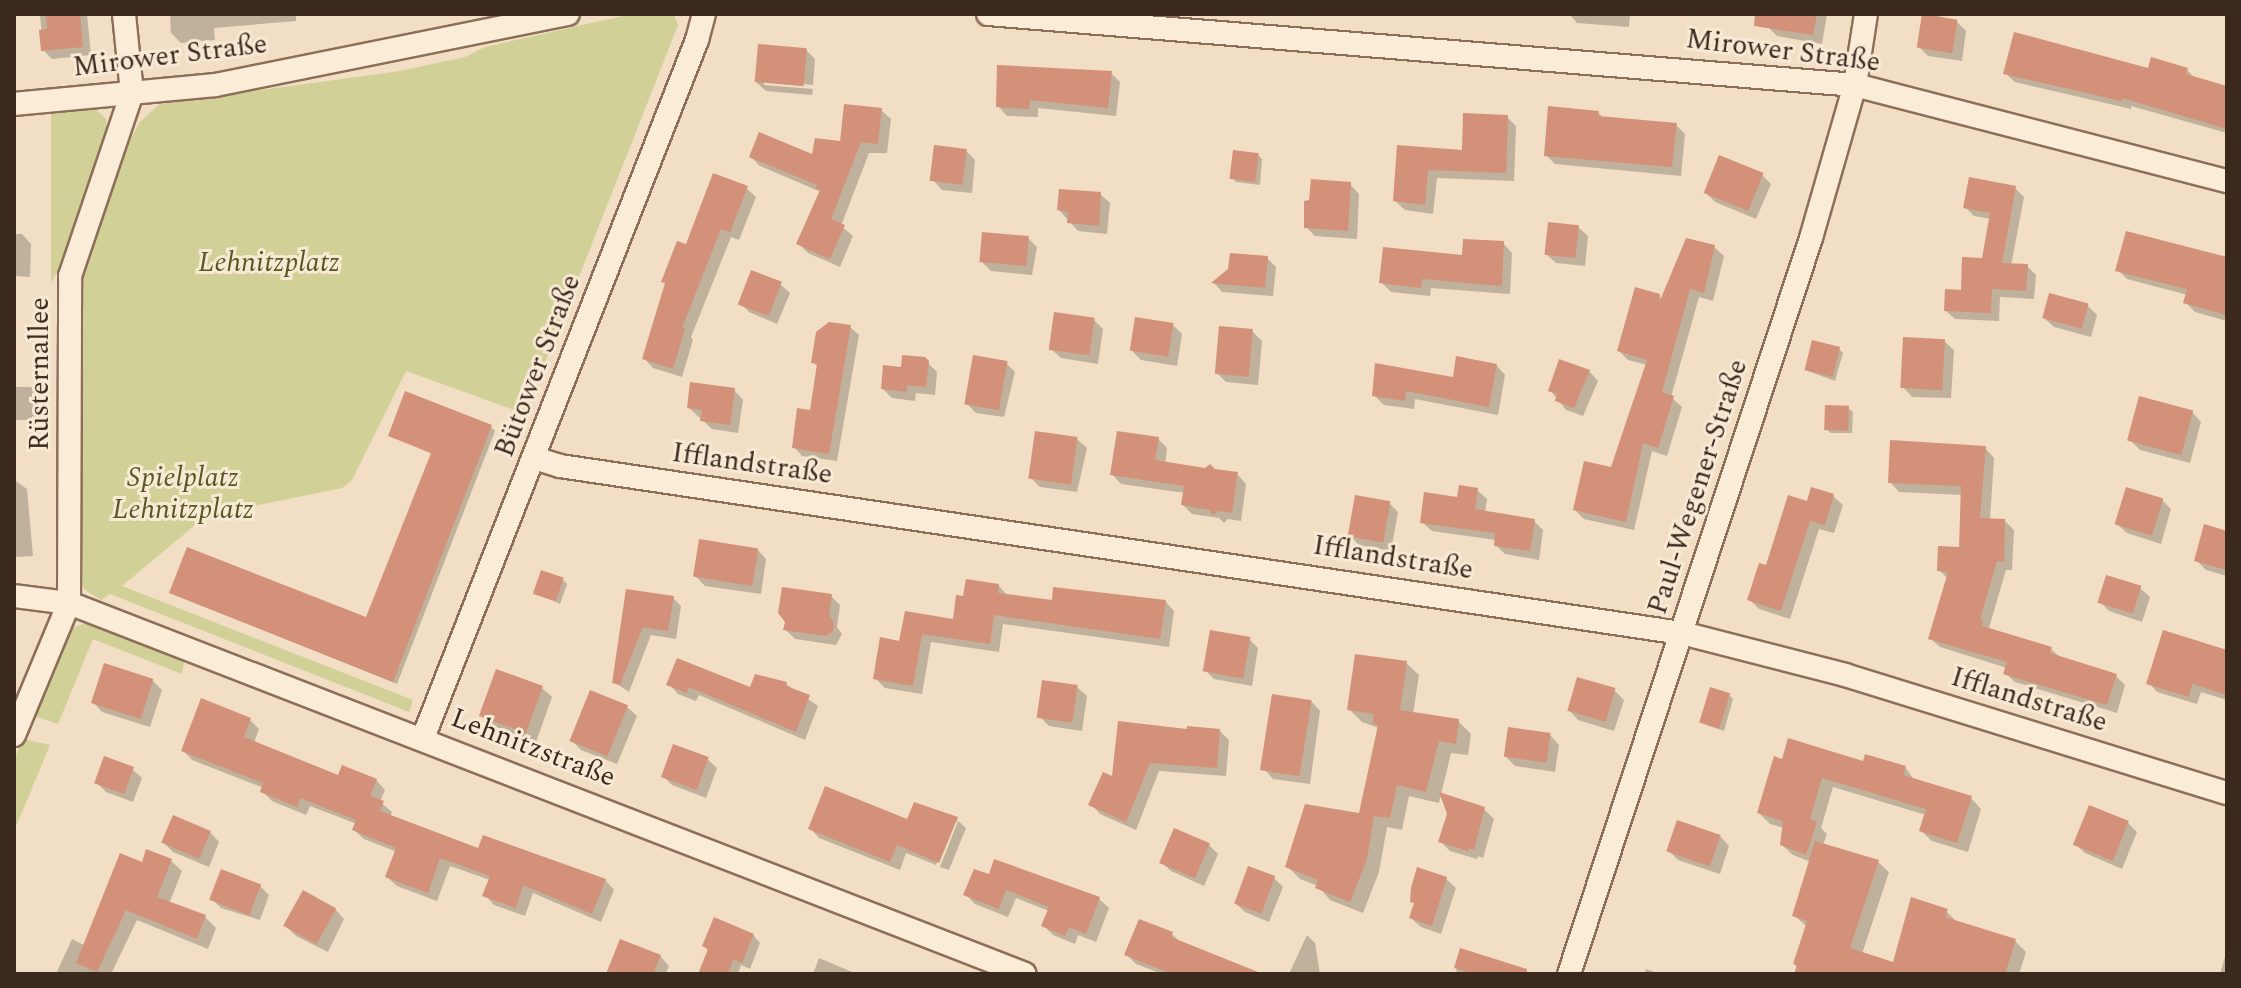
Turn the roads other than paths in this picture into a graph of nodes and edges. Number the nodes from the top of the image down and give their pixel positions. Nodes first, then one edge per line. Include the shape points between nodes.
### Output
1 (124, 14) edge
2 (568, 14) edge
3 (704, 14) edge
4 (988, 14) edge
5 (1866, 14) edge
6 (1855, 85) junction
7 (132, 93) junction
8 (14, 104) edge
9 (2227, 181) edge
10 (534, 458) junction
11 (14, 596) edge
12 (69, 603) junction
13 (1682, 633) junction
14 (14, 735) edge
15 (423, 738) junction
16 (2227, 793) edge
17 (1025, 974) edge
18 (1569, 974) edge

1 - 7 street, Rüsternallee
2 - 7 street, Mirower Straße via 215,85
3 - 10 street, Bütower Straße
4 - 6 street, Mirower Straße
5 - 6 street, Paul-Wegener-Straße
6 - 9 street, Mirower Straße
6 - 13 street, Paul-Wegener-Straße via 1811,238
7 - 8 street, Mirower Straße
7 - 12 street, Rüsternallee via 70,276
10 - 13 street, Ifflandstraße
10 - 15 street, Bütower Straße
11 - 12 street, Lehnitzstraße
12 - 14 street, Rüsternallee
12 - 15 street, Lehnitzstraße
13 - 16 street, Ifflandstraße via 1845,675
13 - 18 street, Paul-Wegener-Straße
15 - 17 street, Lehnitzstraße

